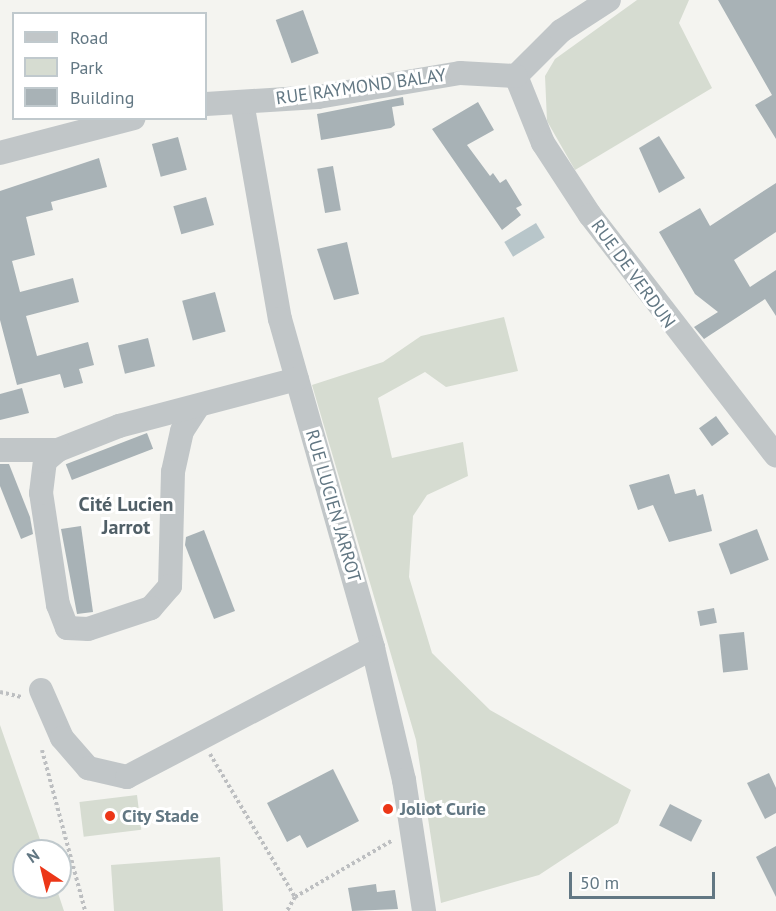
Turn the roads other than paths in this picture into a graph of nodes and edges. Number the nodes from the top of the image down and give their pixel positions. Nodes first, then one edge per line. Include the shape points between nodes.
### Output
1 (609, 0) edge
2 (516, 76) junction
3 (242, 102) junction
4 (207, 104) edge
5 (126, 120) edge
6 (0, 153) edge
7 (297, 379) junction
8 (197, 408) junction
9 (0, 450) edge
10 (58, 450) junction
11 (776, 456) edge
12 (373, 648) junction
13 (27, 696) road end
14 (424, 911) edge

1 - 2 street via 561,31
2 - 3 street, RUE RAYMOND BALAY via 460,73 318,97
2 - 11 street, RUE DE VERDUN via 543,143 590,215
3 - 4 street, RUE RAYMOND BALAY
3 - 7 street, RUE LUCIEN JARROT via 280,319
5 - 6 street
7 - 8 street
7 - 12 street, RUE LUCIEN JARROT
8 - 10 street via 119,426
8 - 10 street via 182,431 173,472 170,586 151,608 74,632 58,605 41,493 40,473
9 - 10 street
12 - 13 street via 145,771 106,776 74,754
12 - 14 street, RUE LUCIEN JARROT via 412,830

